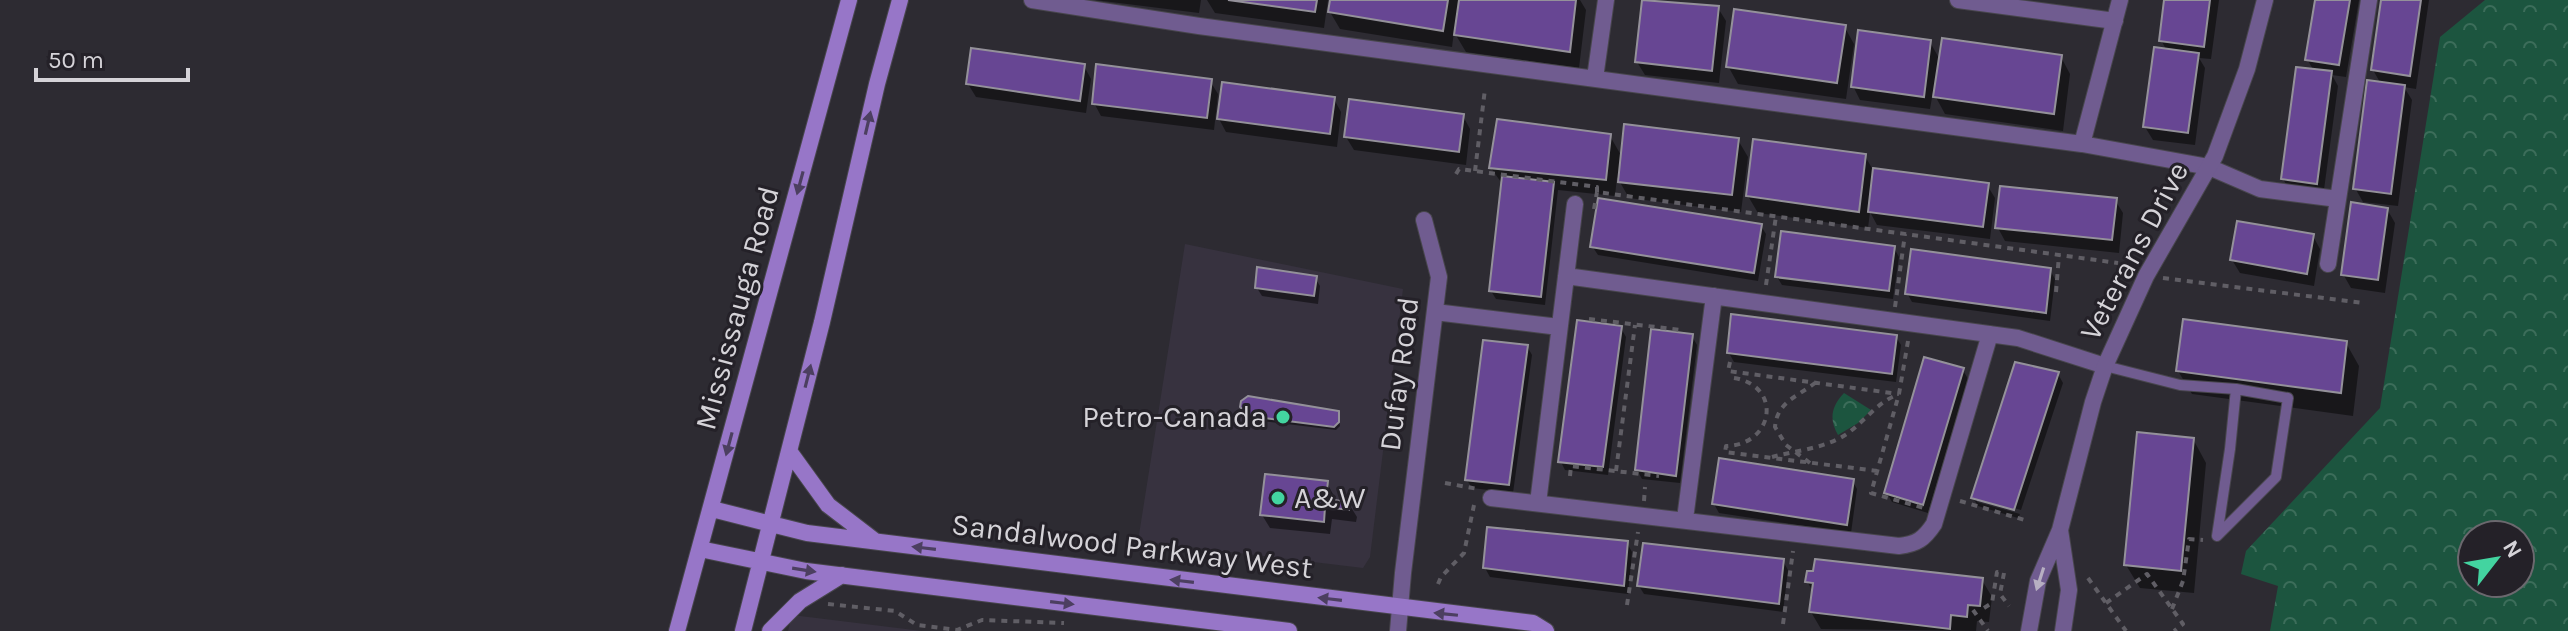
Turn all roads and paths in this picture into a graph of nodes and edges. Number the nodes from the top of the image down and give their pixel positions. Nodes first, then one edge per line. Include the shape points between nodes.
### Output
1 (849, 0) edge
2 (900, 0) edge
3 (1032, 0) edge
4 (1606, 0) edge
5 (1958, 0) edge
6 (2120, 0) edge
7 (2265, 0) edge
8 (2369, 0) edge
9 (2115, 21) junction
10 (1595, 78) junction
11 (1485, 89) dead end
12 (2082, 144) junction
13 (2209, 167) junction
14 (1475, 171) junction
15 (1456, 174) dead end
16 (2338, 199) junction
17 (1575, 204) dead end
18 (1776, 216) junction
19 (1424, 220) dead end
20 (1905, 234) junction
21 (2059, 255) junction
22 (2118, 263) dead end
23 (2328, 264) dead end
24 (1566, 276) junction
25 (2146, 276) junction
26 (1765, 291) dead end
27 (2056, 292) dead end
28 (1714, 296) junction
29 (2363, 303) dead end
30 (1895, 308) dead end
31 (1435, 312) junction
32 (1589, 319) dead end
33 (1635, 325) junction
34 (1559, 327) junction
35 (1681, 330) dead end
36 (1990, 334) junction
37 (1907, 343) dead end
38 (1730, 362) dead end
39 (2105, 366) junction
40 (1734, 378) dead end
41 (1817, 382) junction
42 (2236, 389) junction
43 (1899, 394) junction
44 (1767, 415) junction
45 (1776, 418) junction
46 (789, 451) junction
47 (1794, 451) junction
48 (1770, 457) junction
49 (1810, 463) junction
50 (1616, 471) junction
51 (1877, 471) junction
52 (1570, 476) dead end
53 (1659, 476) dead end
54 (1445, 483) dead end
55 (1645, 487) dead end
56 (1491, 498) dead end
57 (1954, 499) dead end
58 (1538, 503) junction
59 (1644, 504) dead end
60 (712, 509) junction
61 (1926, 509) dead end
62 (1685, 519) junction
63 (2028, 521) dead end
64 (770, 524) junction
65 (1639, 525) dead end
66 (2060, 530) junction
67 (2217, 536) junction
68 (876, 542) junction
69 (1794, 545) dead end
70 (700, 549) junction
71 (761, 562) junction
72 (842, 575) junction
73 (2088, 578) dead end
74 (1438, 584) dead end
75 (800, 601) junction
76 (2106, 603) junction
77 (1627, 605) dead end
78 (2009, 606) dead end
79 (1400, 608) junction
80 (1984, 608) dead end
81 (1973, 610) dead end
82 (2172, 610) junction
83 (1068, 623) dead end
84 (1783, 624) dead end
85 (1196, 625) edge
86 (952, 630) edge
87 (677, 631) edge
88 (743, 631) edge
89 (770, 631) edge
90 (1289, 631) edge
91 (1398, 631) edge
92 (1546, 631) edge
93 (1988, 631) edge
94 (2029, 631) edge
95 (2063, 631) edge
96 (2126, 631) edge
97 (2174, 631) edge

1 -> 60 main road, Mississauga Road
46 -> 2 main road
3 - 10 street
4 - 10 street
5 - 9 street
6 - 9 street
7 - 13 street, Veterans Drive via 2247,69
8 - 16 street
9 - 12 street
10 - 12 street
11 - 14 path
12 - 13 street
13 - 16 street via 2260,189
13 - 25 street, Veterans Drive
14 - 15 path via 1459,169
14 - 18 path
16 - 23 street
17 - 24 street
18 - 20 path
18 - 26 path
19 - 31 street, Dufay Road via 1439,277
20 - 21 path
20 - 30 path
21 - 22 path
21 - 27 path
24 - 28 street
24 - 34 street
25 - 29 path
25 - 39 street, Veterans Drive
28 - 36 street
28 - 62 street
31 - 34 street
31 - 79 street, Dufay Road
32 - 33 path
33 - 35 path
33 - 50 path
34 - 58 street
36 - 39 street
36 - 62 street via 1934,524 1914,544
37 - 43 path
38 - 41 path via 1728,371
39 - 42 lane via 2180,385
39 - 66 street, Veterans Drive
40 - 44 path via 1759,390
41 - 43 path
41 - 45 path via 1790,399
42 - 67 lane
42 - 67 lane via 2288,398 2276,477
43 - 47 path via 1840,438
43 - 51 path
44 - 45 path
44 - 48 path via 1755,437 1726,446 1725,452
45 - 47 path via 1779,436
46 - 64 main road
46 - 68 main road via 828,505
47 - 48 path
47 - 49 path
48 - 49 path
49 - 51 path
50 - 52 path via 1571,466
50 - 53 path
51 - 61 path via 1871,493
54 - 74 path via 1478,488 1464,553
55 - 59 path
56 - 58 street
57 - 63 path
58 - 62 street
60 - 64 main road, Sandalwood Parkway West
60 - 70 main road, Mississauga Road
64 - 68 main road, Sandalwood Parkway West
64 - 71 main road
65 - 77 path
66 -> 94 street, Veterans Drive via 2038,581
66 - 95 street, Veterans Drive via 2069,590
67 - 82 path via 2189,539
79 -> 68 main road, Sandalwood Parkway West
69 - 84 path
70 - 71 main road
70 - 87 main road, Mississauga Road
71 -> 72 main road
71 - 88 main road
72 - 75 main road
72 -> 85 main road
73 - 76 path
75 - 86 path via 895,611 917,625
75 - 89 main road
76 - 82 path via 2147,574
76 - 96 path
78 - 80 path via 2000,594 2004,573 1997,572 1992,603
79 - 91 street, Dufay Road
92 -> 79 main road, Sandalwood Parkway West via 1533,623
81 - 93 path
82 - 97 path via 2183,624
83 - 86 path via 982,620
85 - 90 main road

